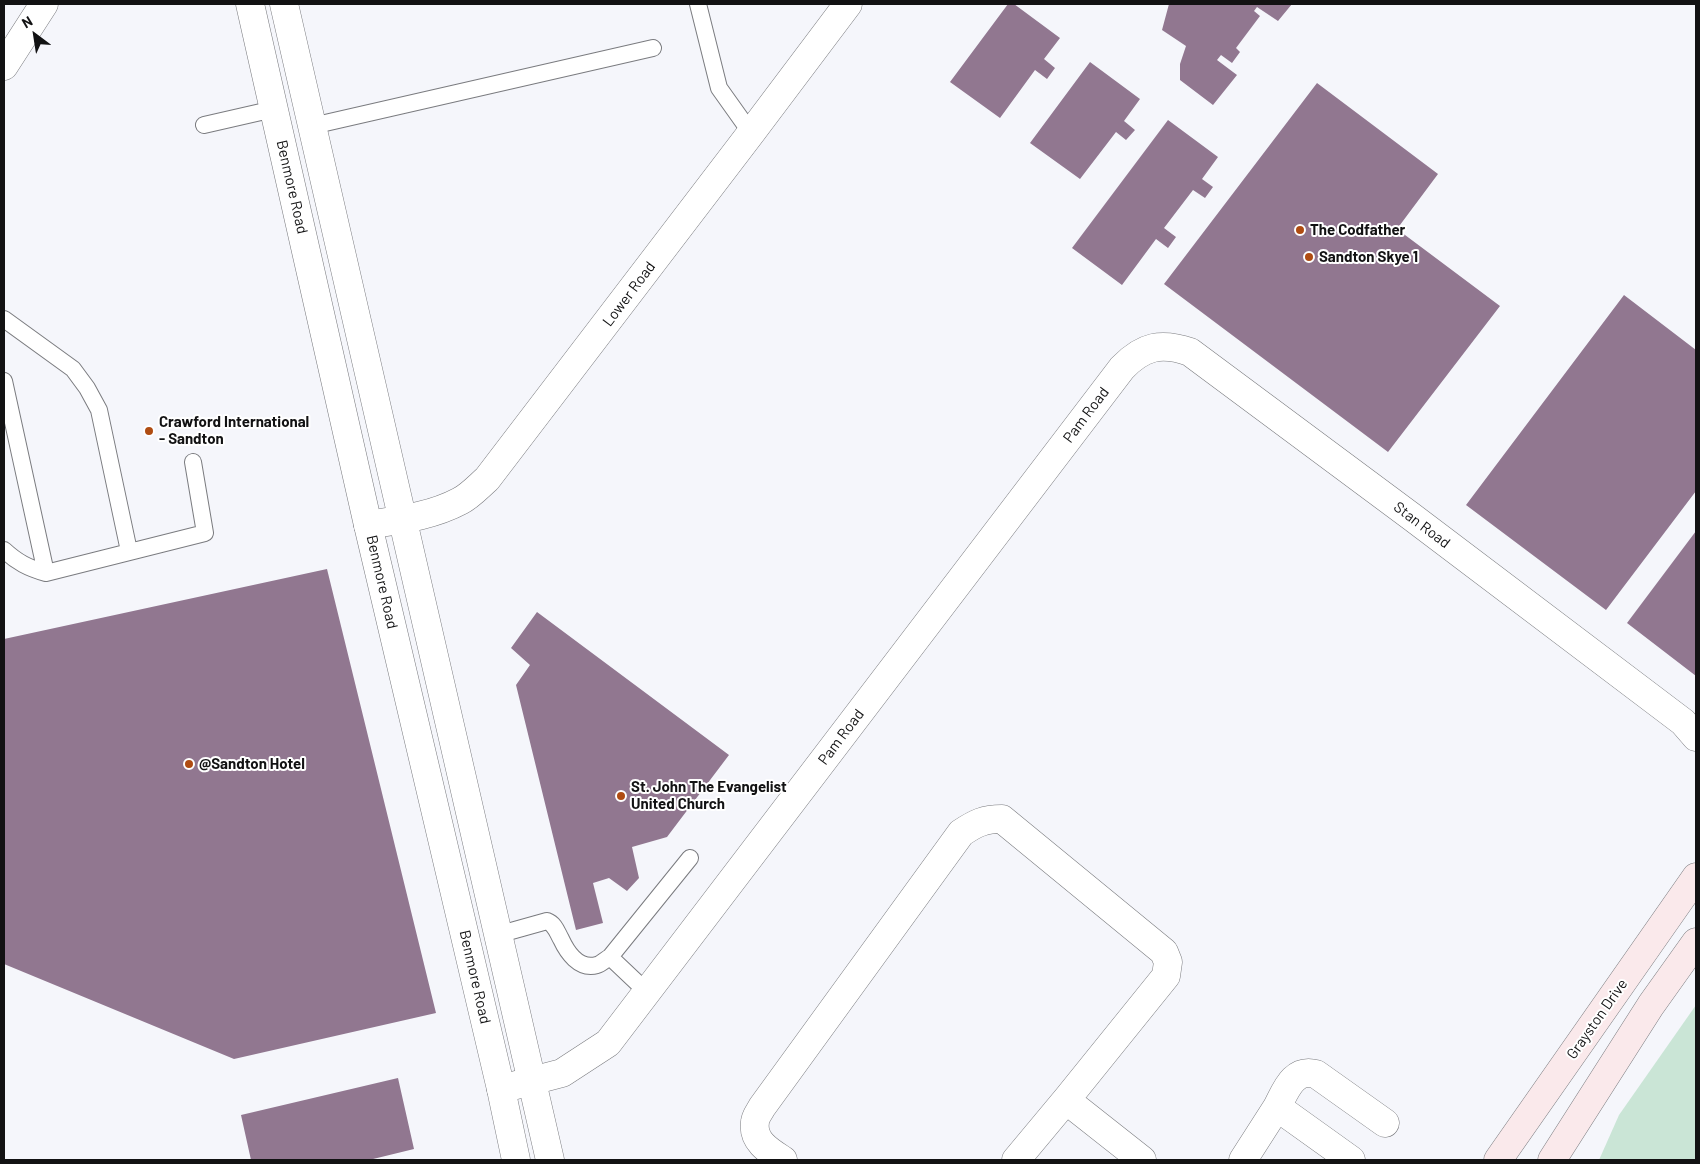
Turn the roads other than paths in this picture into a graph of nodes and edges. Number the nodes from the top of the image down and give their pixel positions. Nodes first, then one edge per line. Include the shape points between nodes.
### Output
1 (44, 4) edge
2 (250, 4) edge
3 (284, 4) edge
4 (698, 4) edge
5 (848, 4) edge
6 (653, 48) dead end
7 (4, 66) edge
8 (274, 109) junction
9 (204, 125) dead end
10 (312, 126) junction
11 (752, 133) junction
12 (4, 319) edge
13 (1153, 347) joint
14 (4, 380) edge
15 (192, 462) dead end
16 (402, 520) junction
17 (368, 524) junction
18 (4, 550) edge
19 (130, 551) junction
20 (46, 573) junction
21 (1692, 729) edge
22 (690, 858) dead end
23 (1696, 877) edge
24 (497, 935) junction
25 (1696, 942) edge
26 (610, 957) junction
27 (647, 992) junction
28 (531, 1082) junction
29 (501, 1089) junction
30 (1066, 1100) junction
31 (1277, 1107) junction
32 (1385, 1123) dead end
33 (516, 1160) edge
34 (550, 1160) edge
35 (782, 1160) edge
36 (1016, 1160) edge
37 (1142, 1160) edge
38 (1243, 1160) edge
39 (1352, 1160) edge
40 (1498, 1160) edge
41 (1552, 1160) edge

1 - 7 street
2 - 8 street, Benmore Road
3 - 10 street, Benmore Road
4 - 11 lane via 719,88
5 - 11 street, Lower Road
6 - 10 lane
8 - 9 lane
8 - 17 street, Benmore Road
10 - 16 street, Benmore Road
11 - 16 street, Lower Road via 487,478 460,501
12 - 19 lane via 73,369 99,410
13 - 21 street, Stan Road via 1166,346 1190,352
13 - 27 street, Pam Road via 1141,352 1122,368
14 - 20 lane
15 - 19 lane via 205,533
16 - 17 street, Lower Road
16 - 24 street, Benmore Road
17 - 29 street, Benmore Road
18 - 20 lane via 30,569
19 - 20 lane
22 - 26 lane
23 - 40 main road, Grayston Drive
24 - 26 lane via 547,920 552,923 564,946 582,964 597,965
24 - 28 street, Benmore Road
25 - 41 main road via 1651,1005
26 - 27 lane
27 - 28 street, Pam Road via 608,1043 562,1073
28 - 29 street, Pam Road
28 - 34 street, Benmore Road
29 - 33 street, Benmore Road
30 - 35 street via 1166,976 1168,962 1154,942 1002,819 988,819 962,833 762,1107 755,1121 756,1134 764,1148
30 - 36 street
30 - 37 street
31 - 32 street via 1290,1082 1310,1072
31 - 38 street
31 - 39 street

